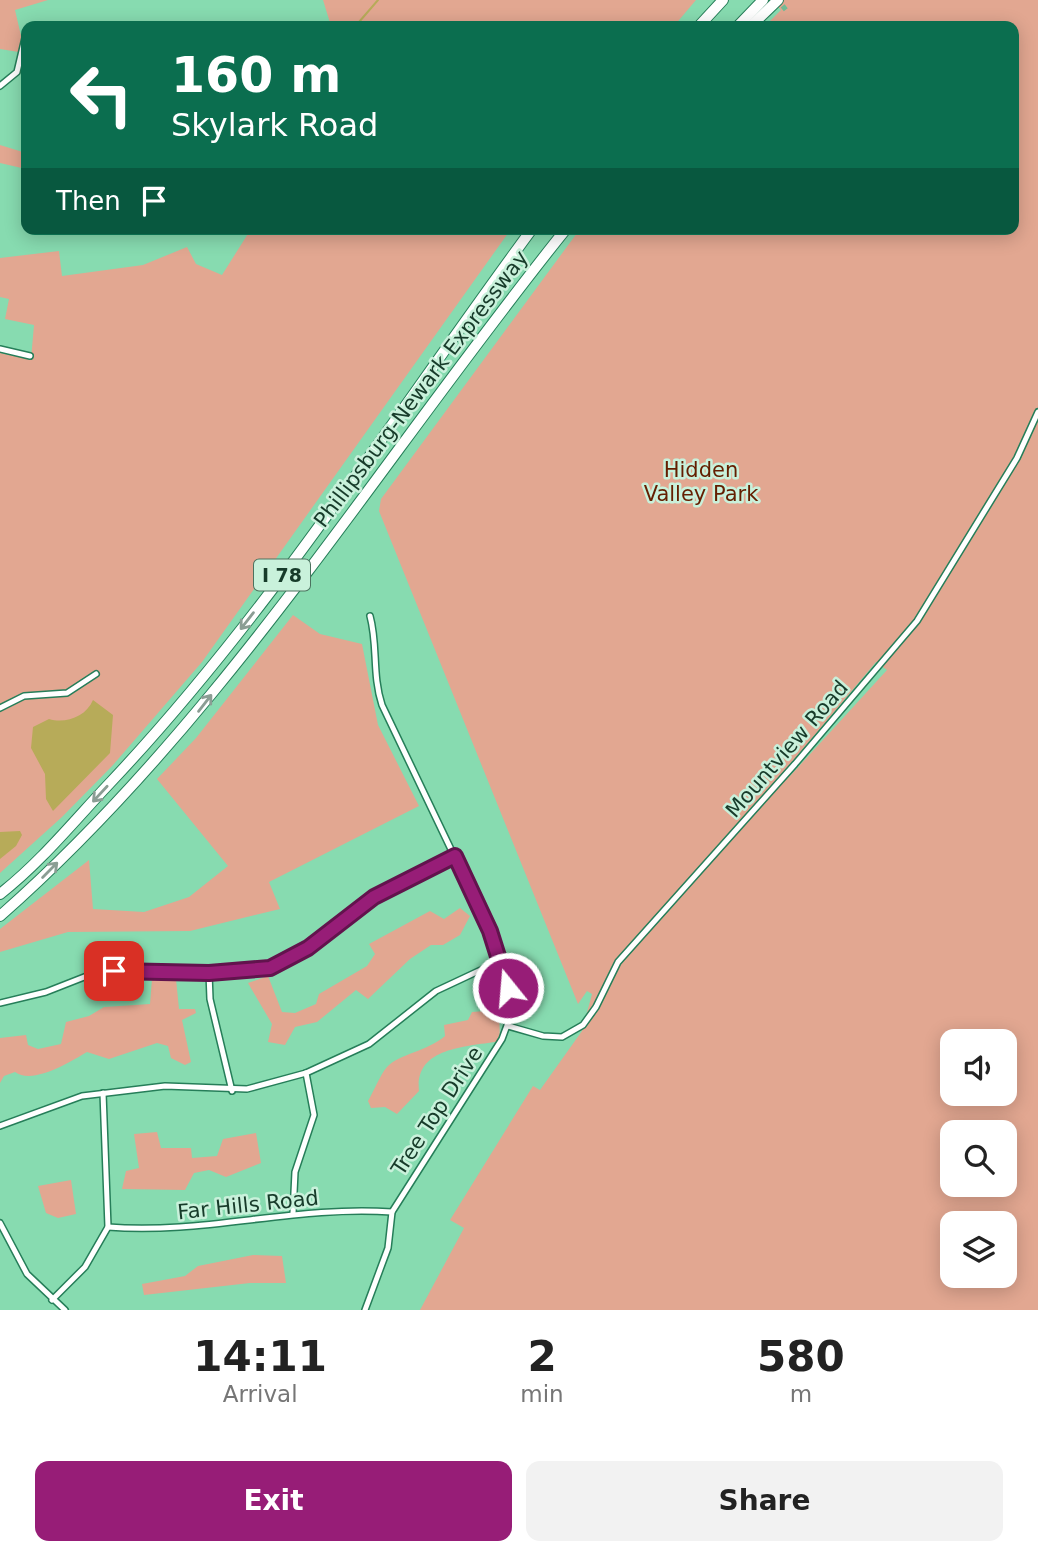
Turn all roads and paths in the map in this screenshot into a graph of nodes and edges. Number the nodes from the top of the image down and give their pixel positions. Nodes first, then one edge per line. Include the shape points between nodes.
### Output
1 (723, 0) edge
2 (763, 0) edge
3 (778, 0) edge
4 (704, 21) edge
5 (743, 21) edge
6 (756, 21) edge
7 (21, 55) edge
8 (0, 86) edge
9 (528, 235) edge
10 (561, 235) edge
11 (0, 349) edge
12 (30, 356) dead end
13 (1038, 412) edge
14 (370, 616) dead end
15 (96, 674) dead end
16 (0, 708) edge
17 (455, 856) junction
18 (0, 894) edge
19 (0, 916) edge
20 (500, 961) junction
21 (209, 973) junction
22 (0, 1003) edge
23 (508, 1026) junction
24 (306, 1073) junction
25 (232, 1091) junction
26 (103, 1093) junction
27 (0, 1126) edge
28 (391, 1212) junction
29 (293, 1213) junction
30 (0, 1223) edge
31 (108, 1227) junction
32 (7, 1236) junction
33 (0, 1240) edge
34 (52, 1300) junction
35 (65, 1310) edge
36 (365, 1310) edge

1 - 4 highway
2 - 5 highway
3 - 6 highway
7 - 8 street via 17,72
9 -> 18 highway, Phillipsburg-Newark Expressway / I 78 via 320,524 169,720
19 -> 10 highway, Phillipsburg-Newark Expressway / I 78 via 105,816 178,738
11 - 12 street
13 - 23 street, Mountview Road via 1017,458 917,621 618,962 583,1025 562,1037
14 - 17 street via 374,673 382,705
15 - 16 street via 67,693 24,696
17 - 20 street
17 - 21 street via 374,897 284,963 256,971
20 - 23 street via 508,992
20 - 24 street via 436,991 369,1044
21 - 22 street via 97,972 46,992
21 - 25 street via 210,999
23 - 28 street, Tree Top Drive
24 - 25 street
24 - 29 street via 314,1115 295,1172
25 - 26 street via 165,1086
26 - 27 street via 63,1101
26 - 31 street
28 - 29 street, Far Hills Road
28 - 36 street, Tree Top Drive via 388,1248
29 - 31 street, Far Hills Road via 165,1230
30 - 32 street
31 - 34 street via 85,1267
32 - 33 street
32 - 34 street via 26,1274
34 - 35 street

